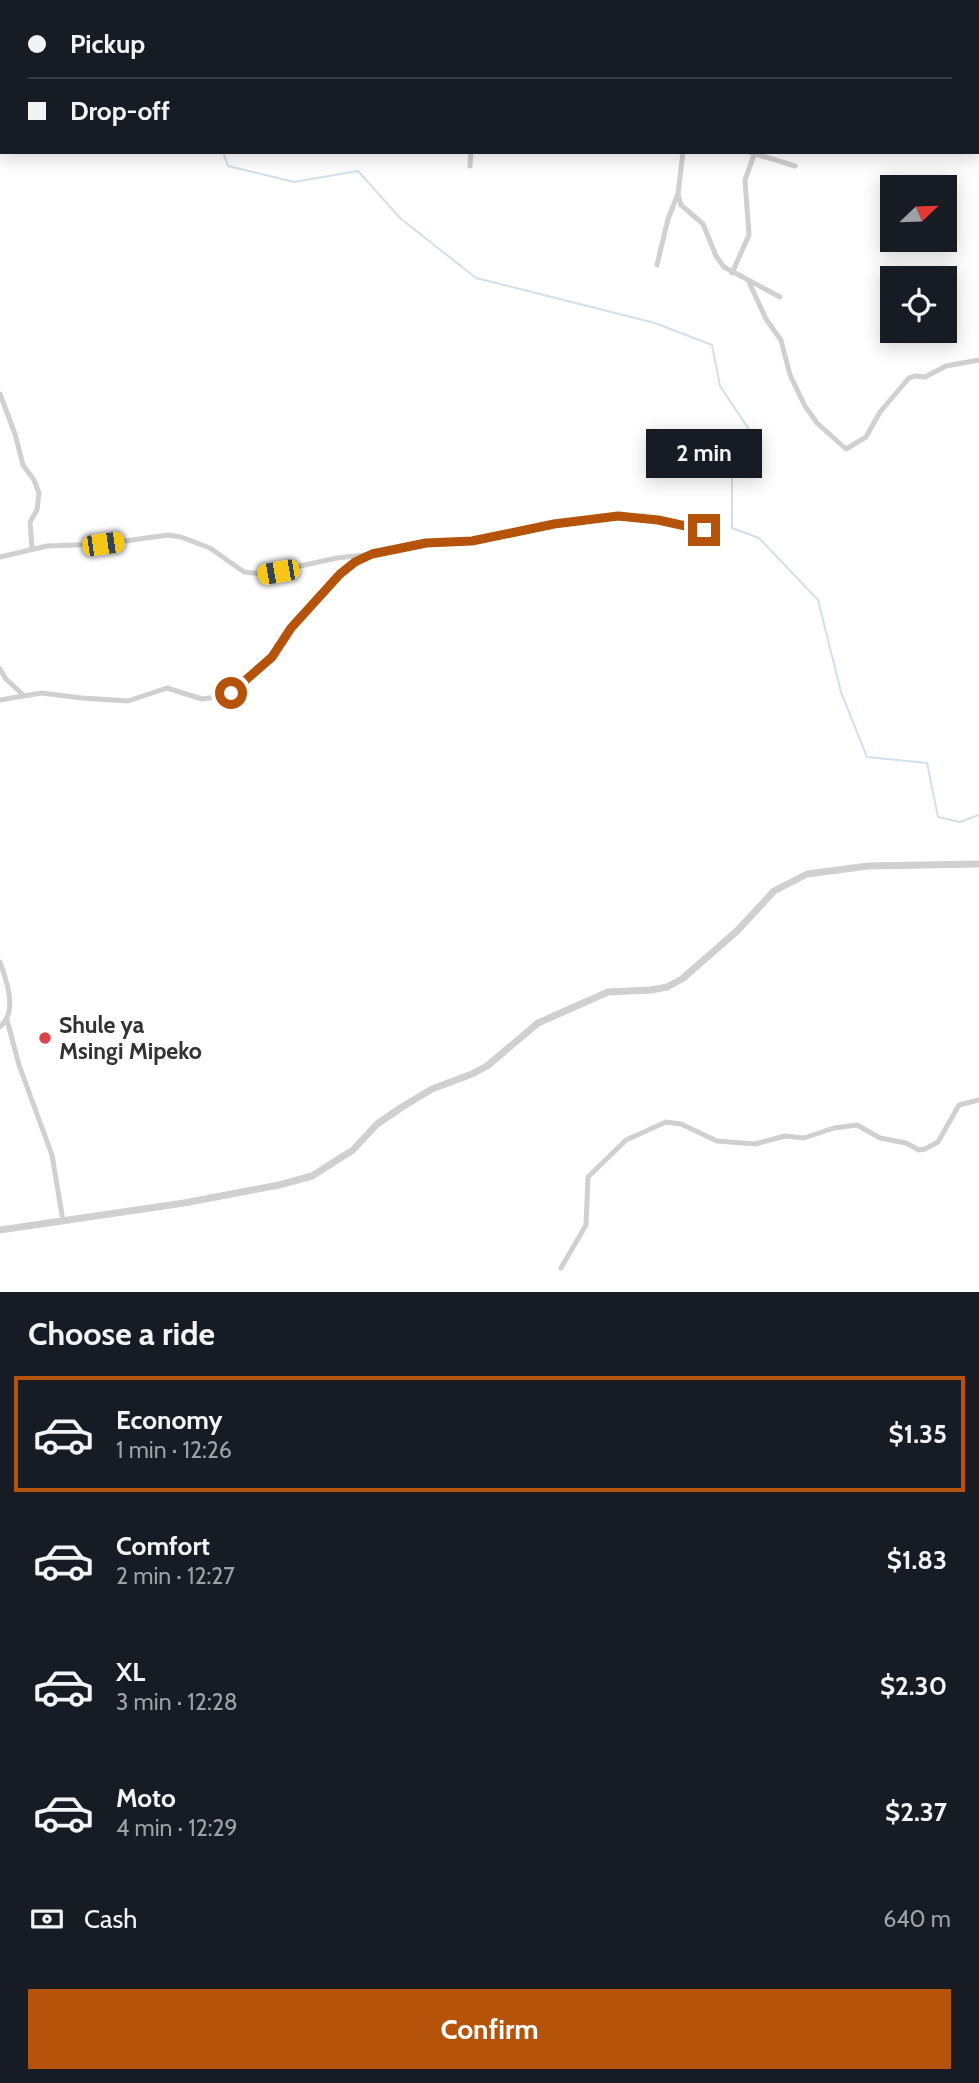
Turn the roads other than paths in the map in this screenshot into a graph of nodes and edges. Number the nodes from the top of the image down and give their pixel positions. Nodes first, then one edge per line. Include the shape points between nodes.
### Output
1 (471, 154) edge
2 (683, 154) edge
3 (752, 154) edge
4 (755, 154) edge
5 (470, 166) dead end
6 (795, 166) dead end
7 (678, 194) junction
8 (657, 265) dead end
9 (732, 273) junction
10 (750, 282) junction
11 (780, 297) dead end
12 (979, 360) edge
13 (0, 394) edge
14 (704, 530) dead end
15 (32, 548) junction
16 (372, 554) junction
17 (0, 557) edge
18 (0, 669) edge
19 (22, 694) junction
20 (0, 700) edge
21 (979, 864) edge
22 (0, 962) edge
23 (7, 1020) junction
24 (0, 1027) edge
25 (979, 1100) edge
26 (63, 1221) junction
27 (0, 1230) edge
28 (561, 1268) dead end

1 - 5 street
2 - 7 street
3 - 9 street via 745,180 748,240
4 - 6 street
7 - 8 street
7 - 9 street via 685,209 703,224 716,256
9 - 10 street
10 - 11 street
10 - 12 street via 781,340 790,375 805,406 843,448 866,437 909,378
13 - 15 street via 23,465 39,494 30,522
14 - 16 street via 618,516
15 - 16 street via 168,535 210,548 252,575
15 - 17 street
16 - 19 street via 348,567 291,628 267,662 223,696 202,699 167,688 128,701
18 - 19 street
19 - 20 street
21 - 26 street via 868,866 807,874 774,891 682,979 651,990 608,992 538,1023 487,1066 432,1089 377,1124 352,1150 312,1176
22 - 23 street via 9,996
23 - 24 street
23 - 26 street via 52,1155
25 - 28 street via 962,1103 938,1142 919,1150 857,1125 755,1144 718,1140 681,1124 661,1124 626,1140 588,1177 586,1225
26 - 27 street

